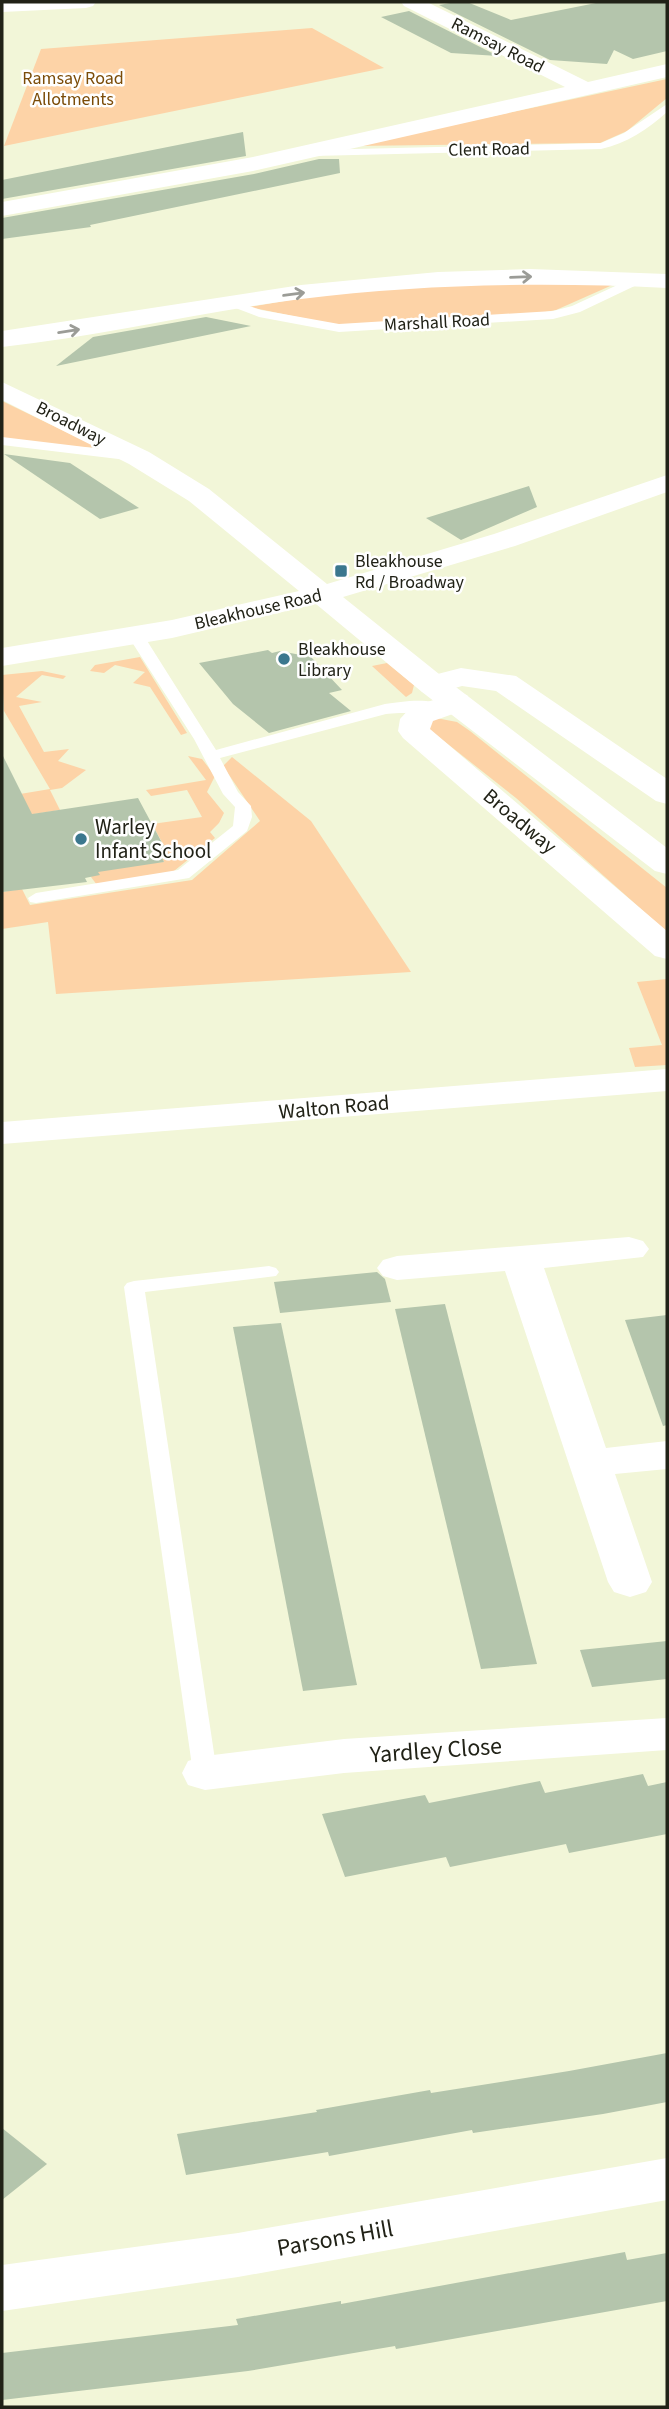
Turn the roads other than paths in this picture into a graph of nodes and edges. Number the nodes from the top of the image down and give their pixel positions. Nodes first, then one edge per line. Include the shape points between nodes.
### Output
1 (86, 2) edge
2 (411, 2) edge
3 (2, 6) edge
4 (667, 71) edge
5 (585, 89) junction
6 (667, 107) edge
7 (298, 153) junction
8 (2, 209) edge
9 (639, 279) junction
10 (667, 281) edge
11 (231, 304) junction
12 (2, 340) edge
13 (2, 390) edge
14 (2, 441) edge
15 (139, 458) junction
16 (667, 483) edge
17 (324, 594) junction
18 (136, 636) junction
19 (2, 657) edge
20 (442, 698) junction
21 (211, 756) junction
22 (667, 794) edge
23 (667, 864) edge
24 (36, 898) dead end
25 (667, 949) edge
26 (667, 1080) edge
27 (2, 1133) edge
28 (629, 1249) dead end
29 (521, 1259) junction
30 (397, 1268) dead end
31 (269, 1272) dead end
32 (667, 1455) edge
33 (592, 1463) junction
34 (631, 1582) dead end
35 (667, 1734) edge
36 (205, 1773) joint
37 (667, 2179) edge
38 (2, 2288) edge

1 - 3 street
2 - 5 street, Ramsay Road
4 - 5 street, Clent Road
5 - 7 street, Clent Road
6 - 7 lane, Clent Road via 642,128 601,146
7 - 8 street, Clent Road
9 - 10 street, Marshall Road
11 -> 9 street, Marshall Road via 414,281 572,276
9 - 11 lane, Marshall Road via 553,316 339,328
12 -> 11 street, Marshall Road
13 - 15 street, Broadway
14 - 15 lane, Broadway
15 - 17 street, Broadway via 199,495
16 - 17 street, Bleakhouse Road via 383,579
17 - 18 street, Bleakhouse Road
17 - 20 street, Broadway
18 - 19 street, Bleakhouse Road
18 - 21 lane
20 - 21 lane
20 - 22 street via 461,677 505,683
20 - 23 street, Broadway
20 - 25 street, Broadway via 416,719 414,732
21 - 24 lane via 231,794 243,806 244,817 241,828 195,866 170,878
26 - 27 street, Walton Road
28 - 29 street
29 - 30 street
29 - 33 street
31 - 36 lane via 134,1287
32 - 33 street
33 - 34 street
35 - 36 street, Yardley Close via 344,1756
37 - 38 street, Parsons Hill via 238,2255

